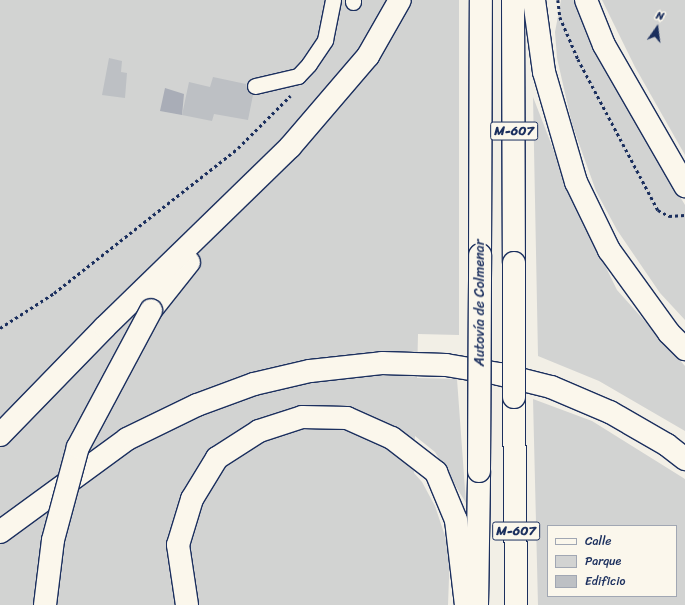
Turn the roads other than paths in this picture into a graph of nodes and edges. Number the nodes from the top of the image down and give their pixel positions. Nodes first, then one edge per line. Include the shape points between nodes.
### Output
1 (333, 0) edge
2 (400, 0) edge
3 (481, 0) edge
4 (513, 0) edge
5 (534, 0) edge
6 (586, 0) edge
7 (255, 86) dead end
8 (251, 184) junction
9 (685, 186) edge
10 (685, 349) edge
11 (0, 435) edge
12 (685, 459) edge
13 (0, 532) edge
14 (45, 605) edge
15 (187, 605) edge
16 (466, 605) edge
17 (477, 605) edge
18 (516, 605) edge

1 - 7 street via 325,40 306,68 298,76
2 - 8 highway via 368,56 290,147
3 - 17 highway, Autovía de Colmenar / M-607, bridge
4 - 18 highway, M-607, bridge
5 - 10 highway via 544,72 576,182 608,250 669,333
6 - 9 highway via 604,45
8 - 11 highway
8 - 14 highway, bridge via 150,310 78,447 53,540
12 - 13 highway via 667,445 610,412 551,386 446,365 390,363 310,371 254,384 197,405 127,439
15 - 16 highway via 178,546 192,499 217,458 259,431 302,417 347,418 392,438 436,472 456,520

